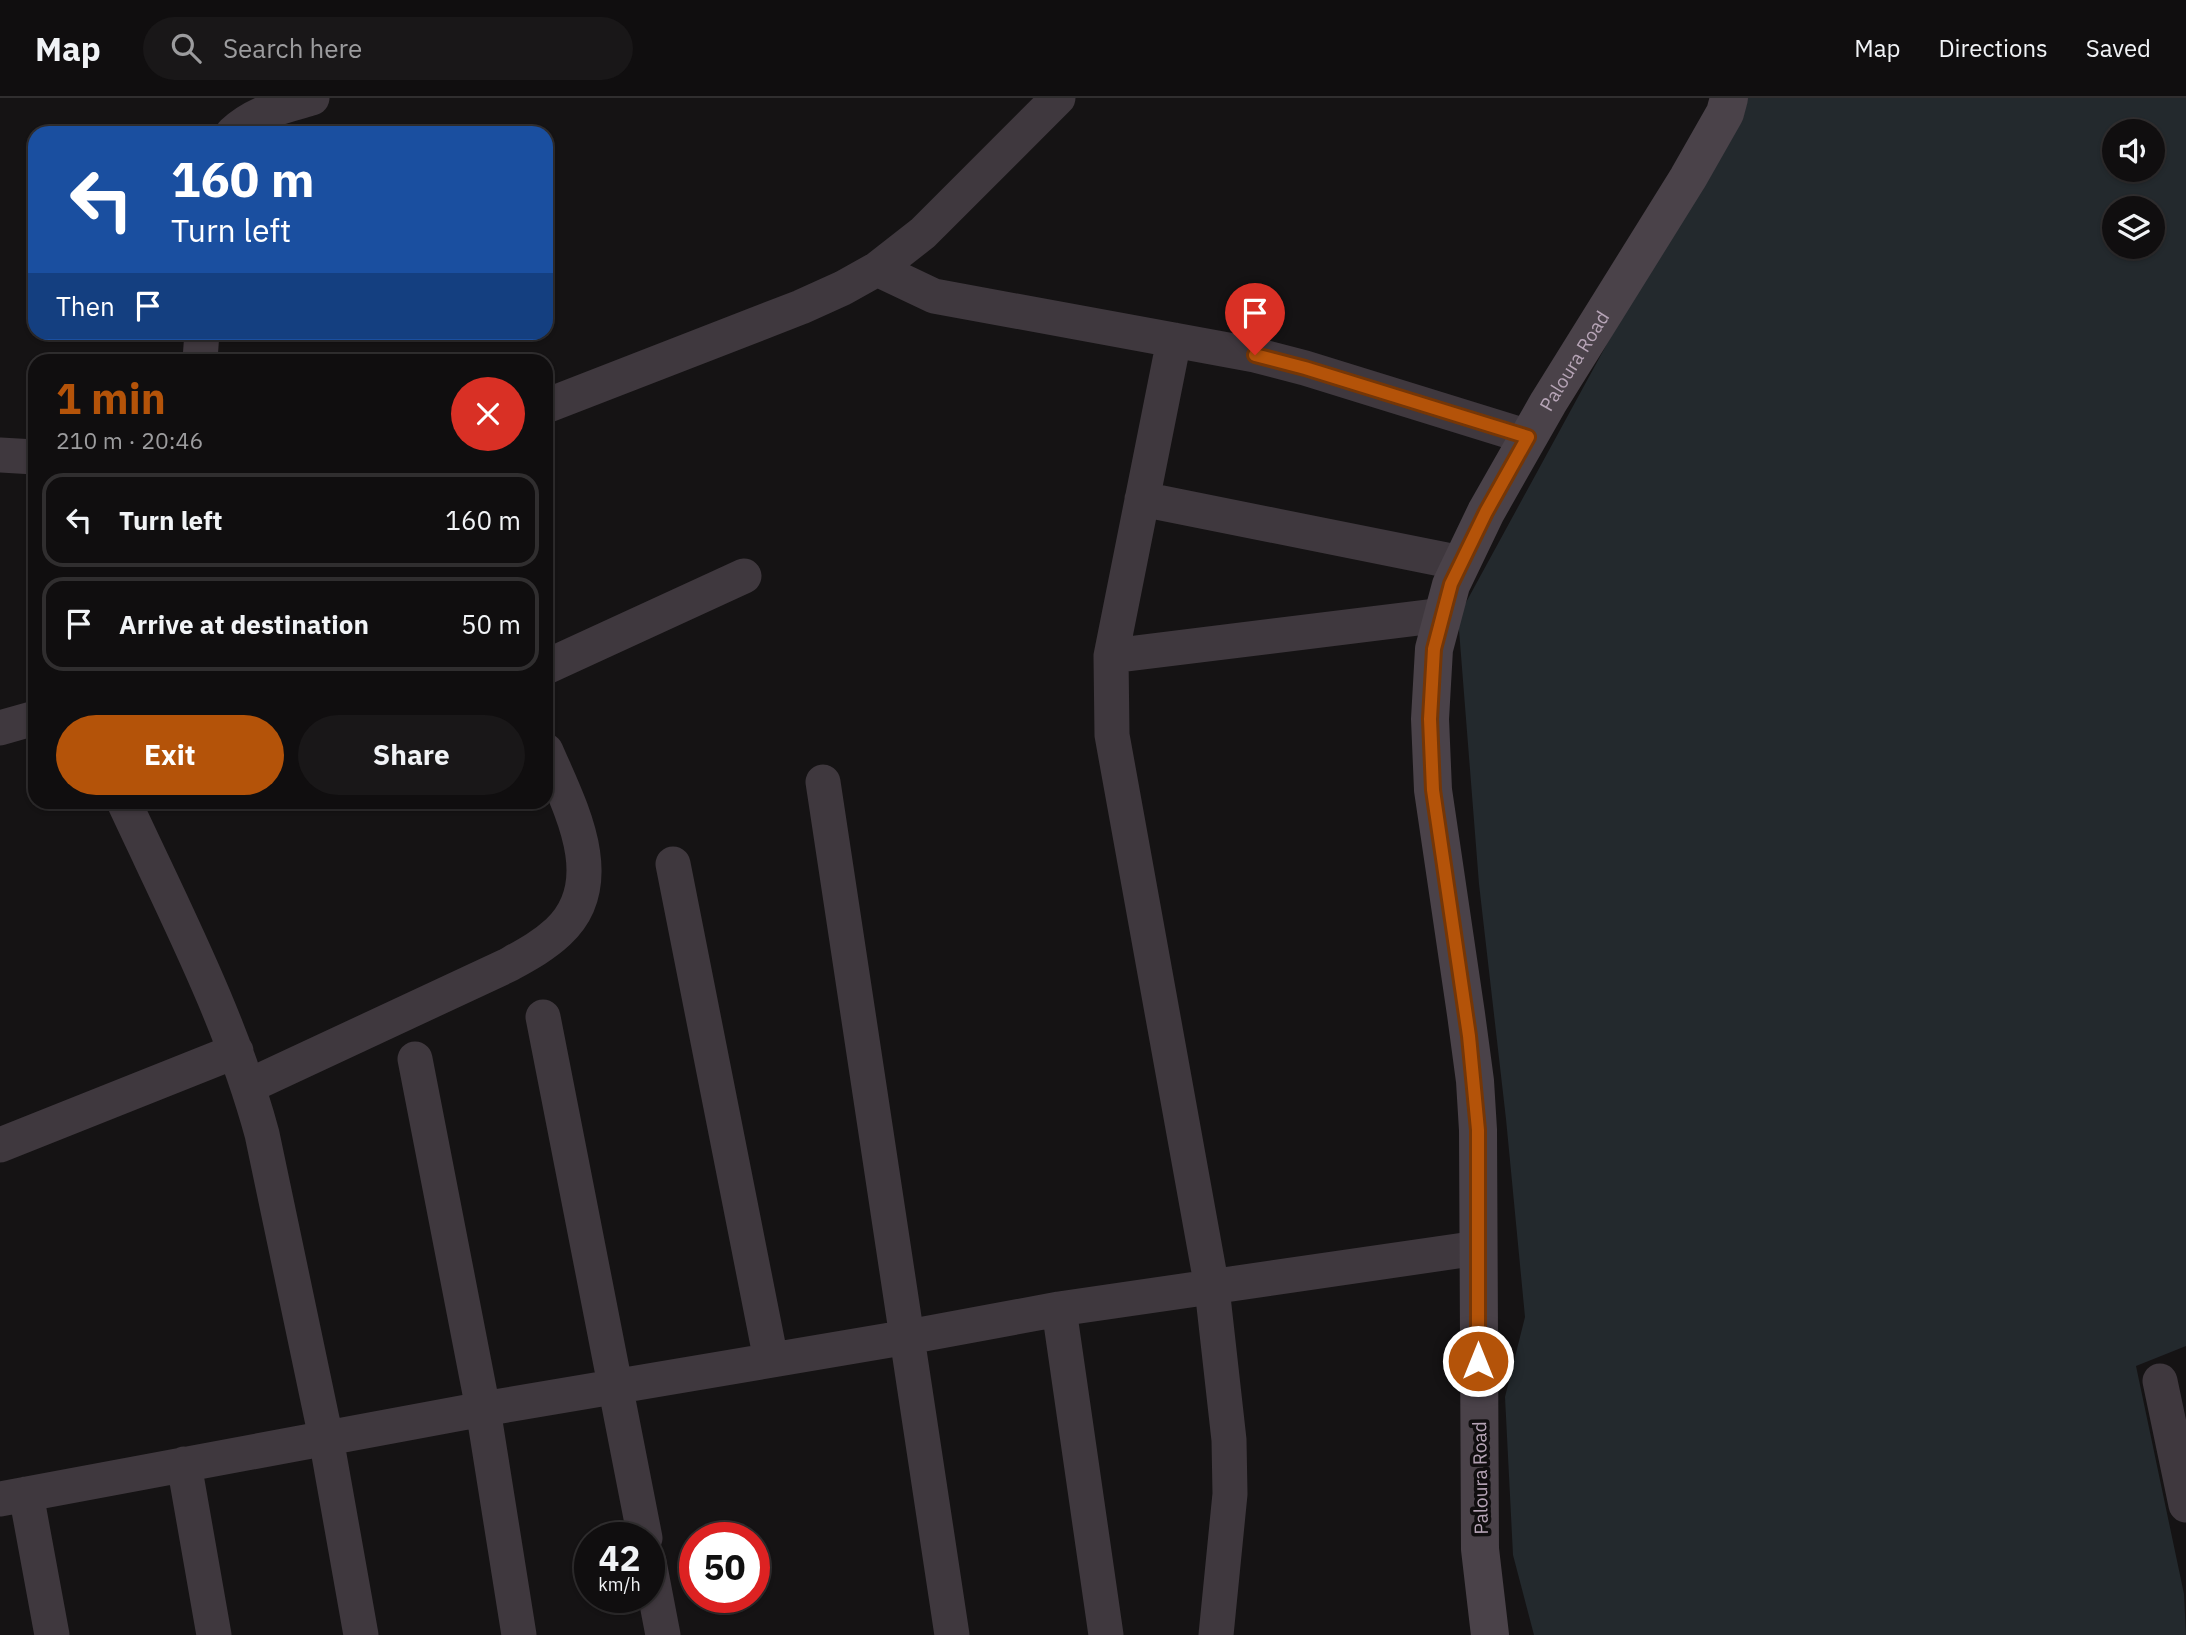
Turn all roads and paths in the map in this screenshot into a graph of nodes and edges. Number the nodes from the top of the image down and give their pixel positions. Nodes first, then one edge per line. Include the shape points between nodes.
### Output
1 (312, 98) edge
2 (1058, 98) edge
3 (1728, 98) edge
4 (240, 126) edge
5 (877, 269) junction
6 (1174, 340) junction
7 (553, 403) edge
8 (1528, 437) junction
9 (0, 455) edge
10 (28, 457) edge
11 (1142, 499) junction
12 (1461, 563) junction
13 (744, 576) dead end
14 (1443, 615) junction
15 (1111, 656) junction
16 (553, 664) edge
17 (28, 720) edge
18 (0, 728) edge
19 (553, 768) edge
20 (823, 782) dead end
21 (127, 809) edge
22 (673, 864) dead end
23 (543, 1017) dead end
24 (236, 1051) junction
25 (415, 1059) dead end
26 (249, 1086) junction
27 (0, 1145) edge
28 (1478, 1248) junction
29 (1212, 1288) junction
30 (1059, 1309) junction
31 (908, 1337) junction
32 (771, 1360) junction
33 (2160, 1381) dead end
34 (616, 1385) junction
35 (483, 1409) junction
36 (326, 1438) junction
37 (184, 1464) junction
38 (2185, 1495) edge
39 (13, 1496) edge
40 (642, 1522) edge
41 (659, 1613) edge
42 (52, 1635) edge
43 (214, 1635) edge
44 (361, 1635) edge
45 (519, 1635) edge
46 (663, 1635) edge
47 (952, 1635) edge
48 (1106, 1635) edge
49 (1216, 1635) edge
50 (1490, 1635) edge

1 - 4 street via 262,113
2 - 5 street via 923,233
3 - 8 main road, Paloura Road via 1725,113 1688,178
5 - 6 street via 934,296
5 - 7 street via 801,307
6 - 8 street via 1305,368
6 - 11 street
8 - 12 main road, Paloura Road
9 - 10 street
11 - 12 street
11 - 15 street
12 - 14 main road, Paloura Road
13 - 16 street
14 - 15 street
14 - 28 main road, Paloura Road via 1433,660 1433,790 1475,1081
15 - 29 street via 1112,735
17 - 18 street
19 - 26 street via 583,851 584,878 577,905 560,930 508,965
20 - 31 street
21 - 24 street
22 - 32 street
23 - 34 street
24 - 26 street
24 - 27 street
25 - 35 street
26 - 36 street
28 - 29 street
28 - 50 main road, Paloura Road via 1480,1549
29 - 30 street
29 - 49 street via 1229,1440 1230,1494
30 - 31 street
30 - 48 street
31 - 32 street
31 - 47 street
32 - 34 street
33 - 38 street
34 - 35 street
34 - 40 street
35 - 36 street
35 - 45 street
36 - 37 street
36 - 44 street
37 - 39 street
37 - 43 street
39 - 42 street
41 - 46 street

